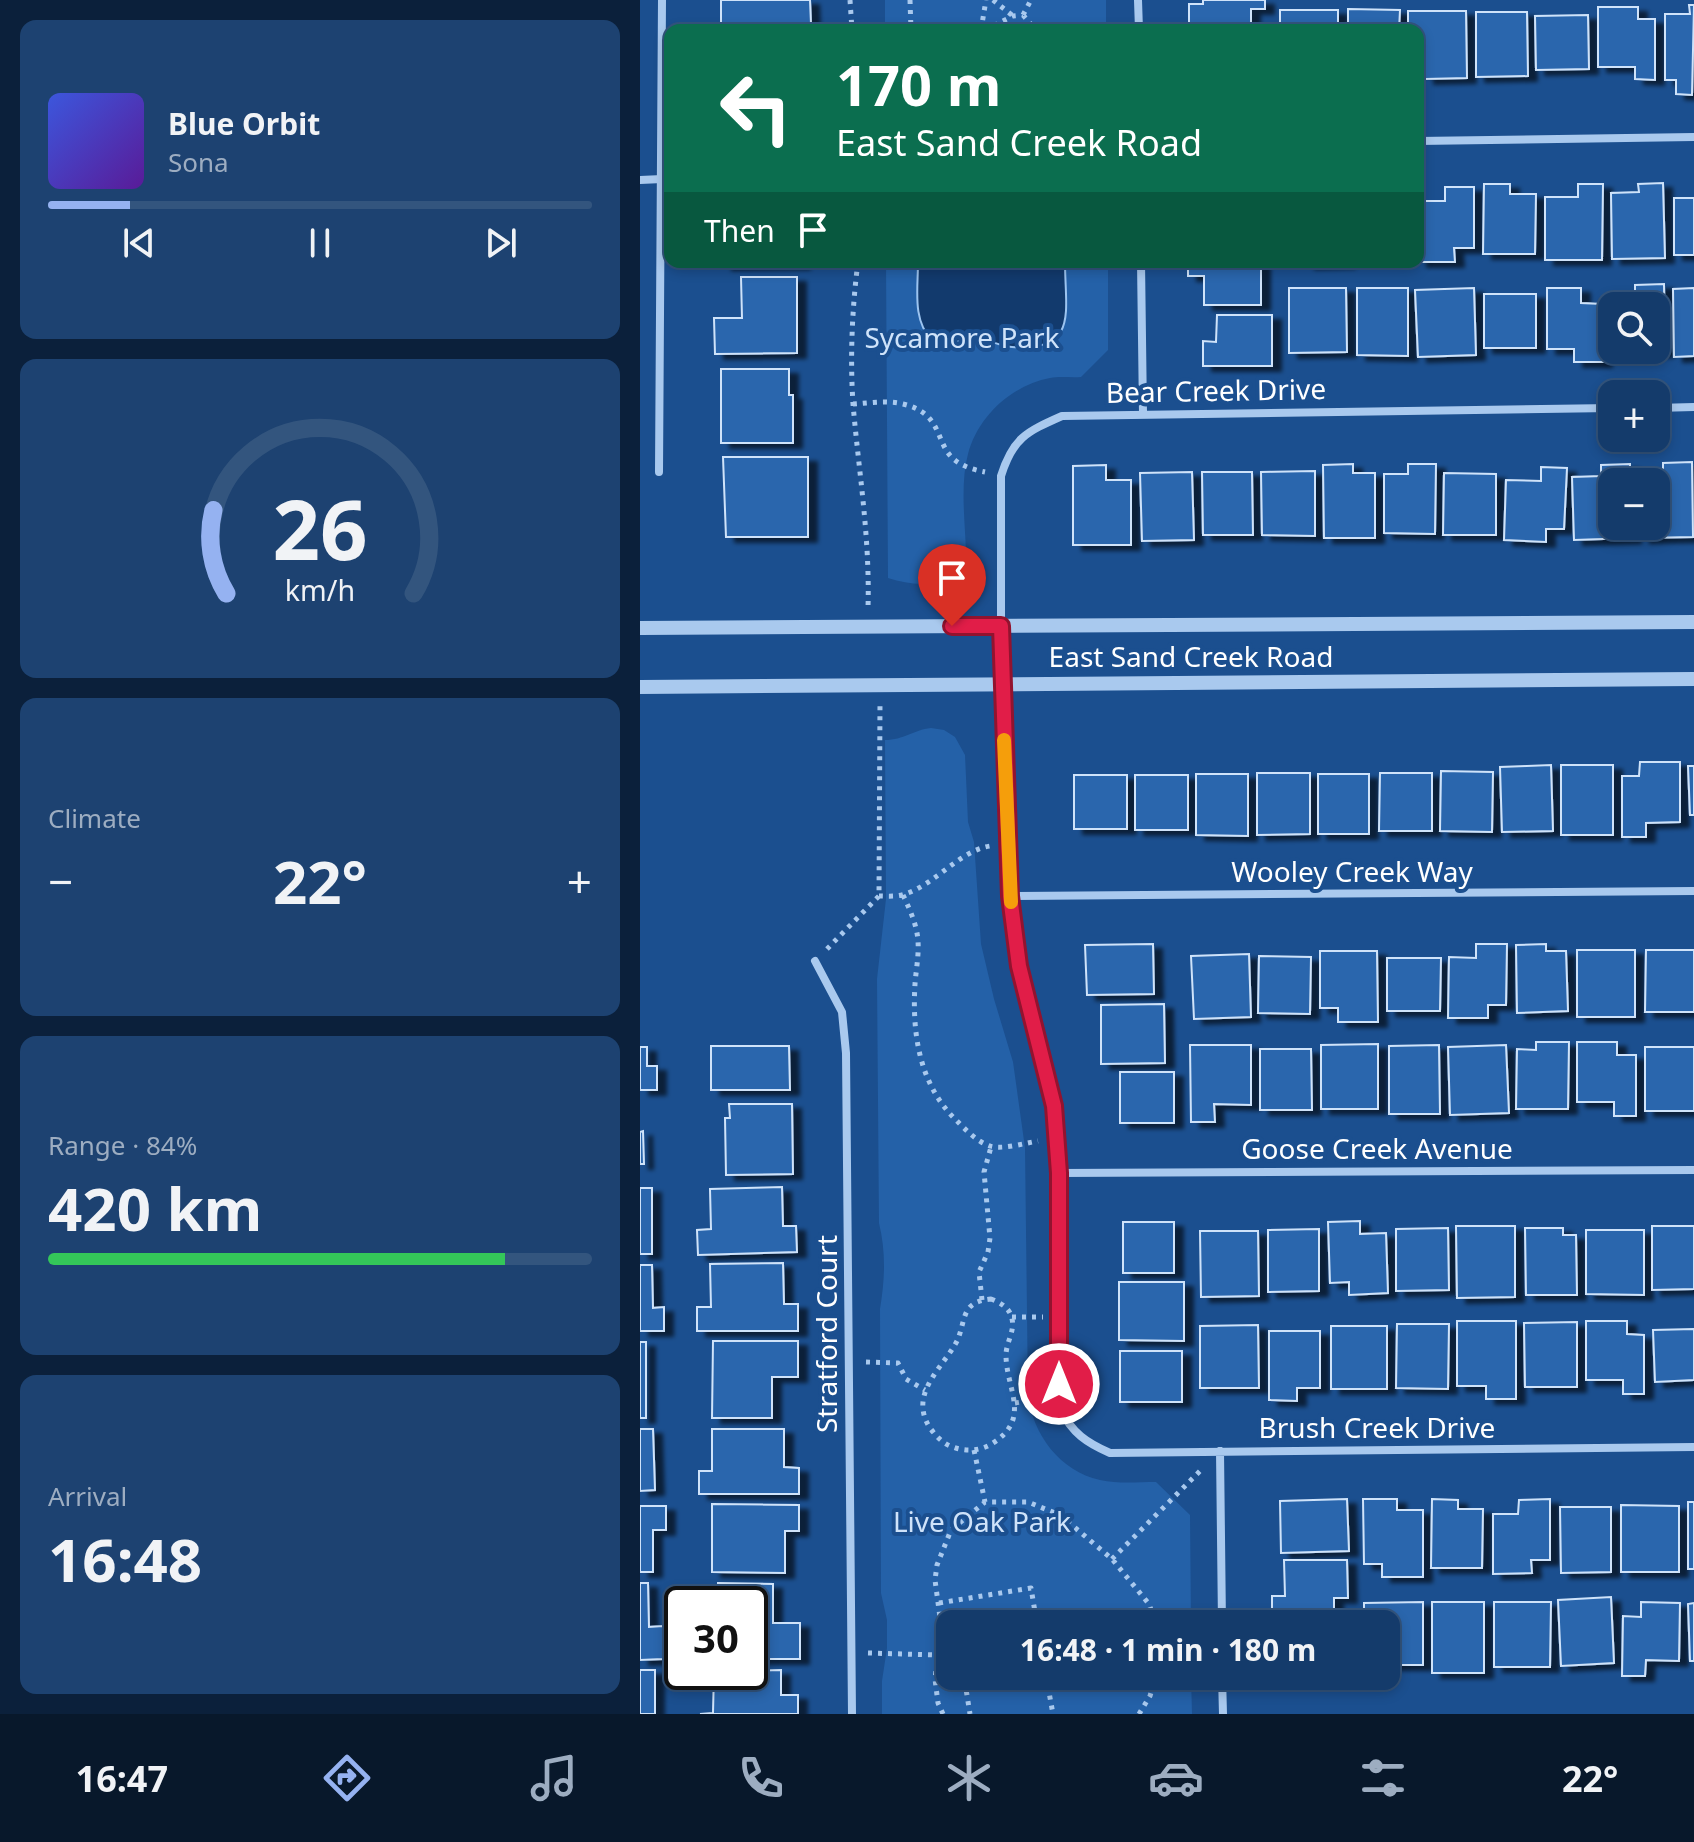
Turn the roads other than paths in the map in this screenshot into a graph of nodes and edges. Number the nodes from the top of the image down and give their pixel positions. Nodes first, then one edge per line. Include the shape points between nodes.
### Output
1 (662, 0) edge
2 (1138, 0) edge
3 (1139, 24) edge
4 (1694, 137) edge
5 (1424, 141) edge
6 (662, 179) junction
7 (640, 180) edge
8 (1141, 268) edge
9 (1694, 407) edge
10 (1598, 408) edge
11 (1670, 408) edge
12 (1143, 414) junction
13 (659, 472) dead end
14 (1694, 622) edge
15 (1001, 626) junction
16 (640, 628) edge
17 (1694, 679) edge
18 (1002, 684) junction
19 (640, 687) edge
20 (1694, 891) edge
21 (1010, 896) junction
22 (815, 961) road end
23 (1694, 1170) edge
24 (1059, 1173) junction
25 (1070, 1427) joint
26 (1694, 1447) edge
27 (1220, 1451) junction
28 (1222, 1610) edge
29 (1222, 1690) edge
30 (852, 1714) edge
31 (1223, 1714) edge

1 - 6 street
2 - 3 street
4 - 5 street
6 - 7 street
6 - 13 street
8 - 12 street
9 - 11 street
10 - 12 street, Bear Creek Drive
12 - 15 street, Bear Creek Drive via 1062,416 1029,430 1008,452 1001,476
14 - 15 street, East Sand Creek Road
15 - 16 street, East Sand Creek Road
15 - 18 street, Bear Creek Drive
17 - 18 street, East Sand Creek Road
18 - 19 street, East Sand Creek Road
18 - 21 street, Bear Creek Drive
20 - 21 street, Wooley Creek Way
21 - 24 street, Bear Creek Drive via 1019,966 1054,1106
22 - 30 street, Stratford Court via 842,1012 846,1053
23 - 24 street, Goose Creek Avenue
24 - 25 street, Bear Creek Drive via 1060,1395
25 - 27 street, Brush Creek Drive via 1088,1444 1110,1453
26 - 27 street, Brush Creek Drive
27 - 28 street
29 - 31 street

